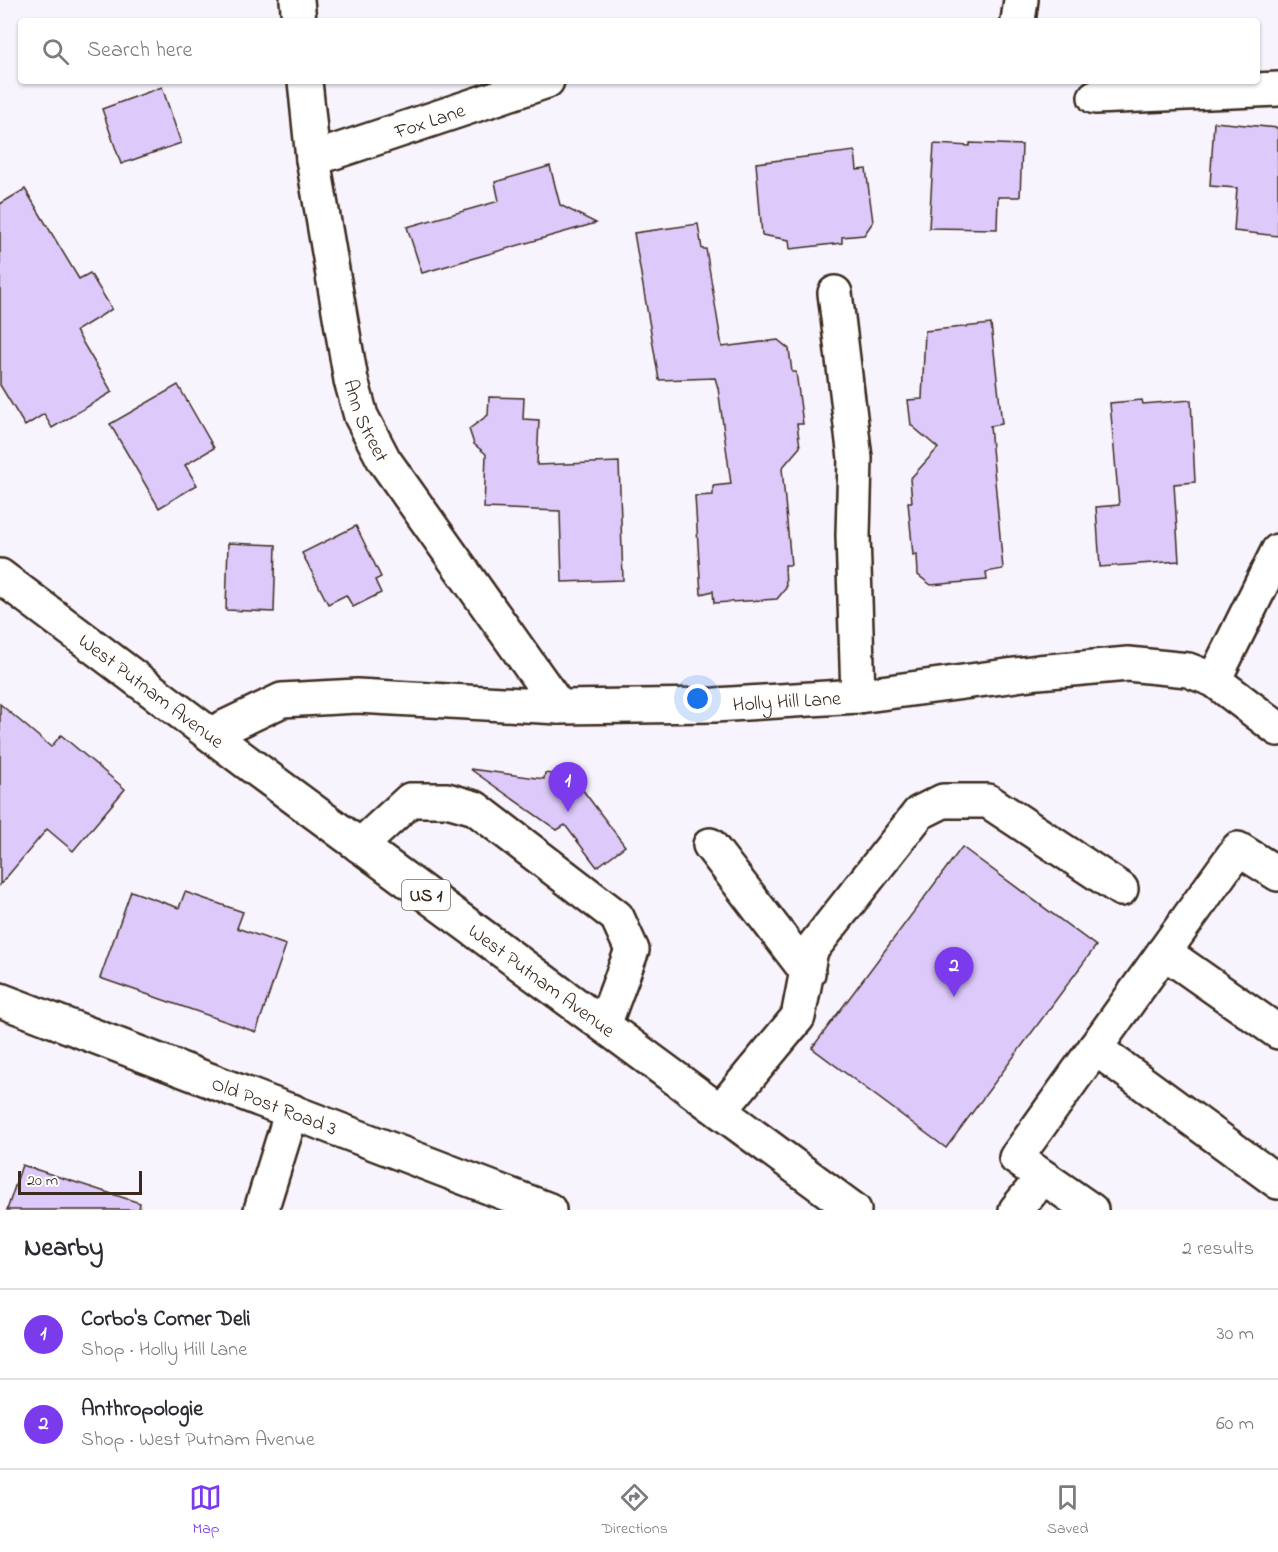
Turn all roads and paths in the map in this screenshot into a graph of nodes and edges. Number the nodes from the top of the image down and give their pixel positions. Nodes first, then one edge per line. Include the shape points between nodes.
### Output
1 (297, 0) edge
2 (1021, 0) edge
3 (299, 18) edge
4 (1018, 18) edge
5 (305, 84) edge
6 (538, 84) edge
7 (1278, 89) edge
8 (1095, 97) dead end
9 (313, 159) junction
10 (834, 293) dead end
11 (1278, 551) edge
12 (0, 576) edge
13 (1214, 680) junction
14 (858, 696) junction
15 (559, 707) junction
16 (1278, 729) edge
17 (210, 734) junction
18 (710, 845) dead end
19 (360, 846) junction
20 (1278, 874) edge
21 (1120, 889) dead end
22 (1164, 952) junction
23 (808, 973) junction
24 (0, 1000) edge
25 (604, 1025) junction
26 (1278, 1032) edge
27 (1095, 1048) junction
28 (720, 1111) junction
29 (292, 1112) junction
30 (1043, 1177) junction
31 (1278, 1182) edge
32 (261, 1210) edge
33 (549, 1210) edge
34 (854, 1210) edge
35 (1016, 1210) edge
36 (1091, 1210) edge

1 - 3 street
2 - 4 street
5 - 9 street, Ann Street
6 - 9 street, Fox Lane
7 - 8 street
9 - 15 street, Ann Street via 351,380 361,416 384,460
10 - 14 street via 855,458 852,535
11 - 13 street
12 - 17 street, West Putnam Avenue / US 1
13 - 14 street, Holly Hill Lane via 1188,669 1128,664
13 - 16 street, Holly Hill Lane
14 - 15 street, Holly Hill Lane via 715,705
15 - 17 street, Holly Hill Lane via 357,696 282,700
17 - 19 street, West Putnam Avenue / US 1
18 - 23 street
19 - 25 street, West Putnam Avenue / US 1
19 - 25 street via 410,800 447,800 475,808 617,917 632,950
20 - 22 street via 1238,849
21 - 23 street via 988,801 943,801 919,813 811,951
22 - 26 street
22 - 27 street
23 - 28 street via 798,1017
24 - 29 street, Old Post Road 3
25 - 28 street, West Putnam Avenue / US 1
27 - 30 street via 1016,1158
27 - 31 street
28 - 34 street, West Putnam Avenue / US 1
29 - 32 street
29 - 33 street, Old Post Road 3
30 - 35 street
30 - 36 street

